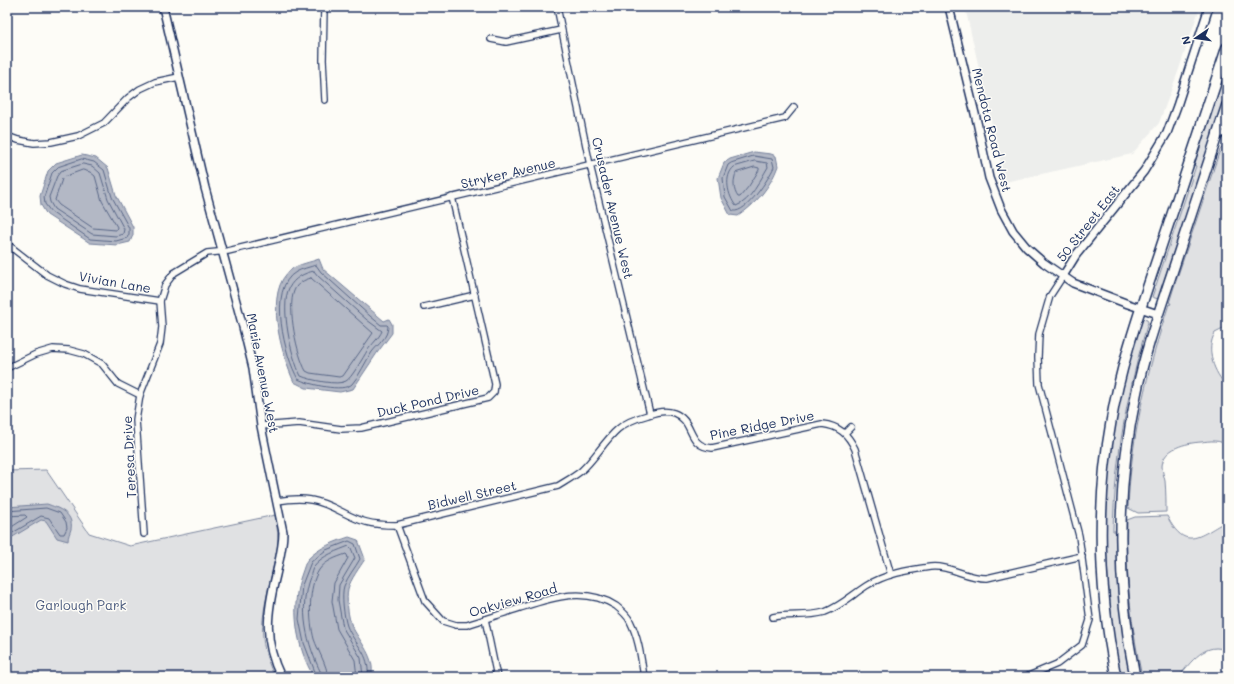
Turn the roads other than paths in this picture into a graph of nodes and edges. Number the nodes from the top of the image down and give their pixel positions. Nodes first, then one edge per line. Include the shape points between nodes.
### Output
1 (163, 7) edge
2 (324, 7) edge
3 (556, 7) edge
4 (949, 7) edge
5 (1209, 7) edge
6 (561, 30) junction
7 (491, 39) dead end
8 (1227, 48) edge
9 (179, 76) junction
10 (325, 100) dead end
11 (1227, 106) edge
12 (794, 107) dead end
13 (1201, 127) joint
14 (1223, 134) edge
15 (7, 136) edge
16 (590, 165) junction
17 (452, 197) junction
18 (7, 244) edge
19 (222, 252) junction
20 (1063, 276) junction
21 (474, 295) junction
22 (160, 301) junction
23 (424, 307) dead end
24 (1140, 308) junction
25 (1158, 314) junction
26 (7, 368) edge
27 (140, 395) junction
28 (650, 414) junction
29 (261, 426) junction
30 (850, 428) dead end
31 (845, 433) junction
32 (277, 501) junction
33 (397, 524) junction
34 (144, 534) dead end
35 (1082, 556) junction
36 (891, 575) junction
37 (773, 617) dead end
38 (485, 619) junction
39 (281, 677) edge
40 (497, 677) edge
41 (644, 677) edge
42 (1026, 677) edge
43 (1116, 677) edge
44 (1135, 677) edge

1 - 9 street, Marie Avenue West
2 - 10 street
3 - 6 street, Crusader Avenue West
4 - 20 street, Mendota Road West via 989,178 1001,209 1027,248
5 - 20 street, 50 Street East via 1166,133 1144,171 1076,254
6 - 7 street via 506,42
6 - 16 street, Crusader Avenue West
8 - 13 highway
9 - 15 street via 140,89 104,124 78,136 34,143
9 - 19 street, Marie Avenue West via 204,188
11 - 14 highway
12 - 16 street, Stryker Avenue via 785,118
13 - 24 highway
14 - 25 highway
16 - 17 street, Stryker Avenue
16 - 28 street, Crusader Avenue West
17 - 19 street, Stryker Avenue
17 - 21 street, Duck Pond Drive
18 - 22 street, Vivian Lane via 47,275 65,284 80,289
19 - 22 street, Teresa Drive via 207,253 174,274 165,285
19 - 29 street, Marie Avenue West via 253,368
20 - 24 street, Mendota Road West via 1073,283
20 - 35 street, 50 Street East via 1050,296 1039,334 1039,384
21 - 23 street
21 - 29 street, Duck Pond Drive via 495,384 494,392 488,398 362,428 341,429 299,423
22 - 27 street, Teresa Drive via 160,344
24 - 25 street, Mendota Road West
24 - 43 highway via 1114,408 1102,495 1103,582
25 - 44 highway via 1136,395 1121,501 1122,581
26 - 27 street via 53,349 69,350 84,354 102,364 118,384
27 - 34 street, Teresa Drive via 136,420
28 - 31 street, Pine Ridge Drive via 668,411 678,415 686,422 694,440 708,448 822,424
28 - 33 street, Bidwell Street via 632,420 618,429 581,470 558,486
29 - 32 street, Marie Avenue West
30 - 31 street
31 - 36 street via 855,449
32 - 33 street, Bidwell Street via 312,500 366,522
32 - 39 street, Marie Avenue West via 283,536 270,601 268,629 271,650
33 - 38 street, Oakview Road via 425,601 443,621 456,625
35 - 36 street via 987,578 941,567
35 - 42 street, 50 Street East via 1090,620 1082,645 1057,664
36 - 37 street via 870,583 840,605 823,612
38 - 40 street
38 - 41 street, Oakview Road via 553,597 577,594 608,601 630,620 639,643

